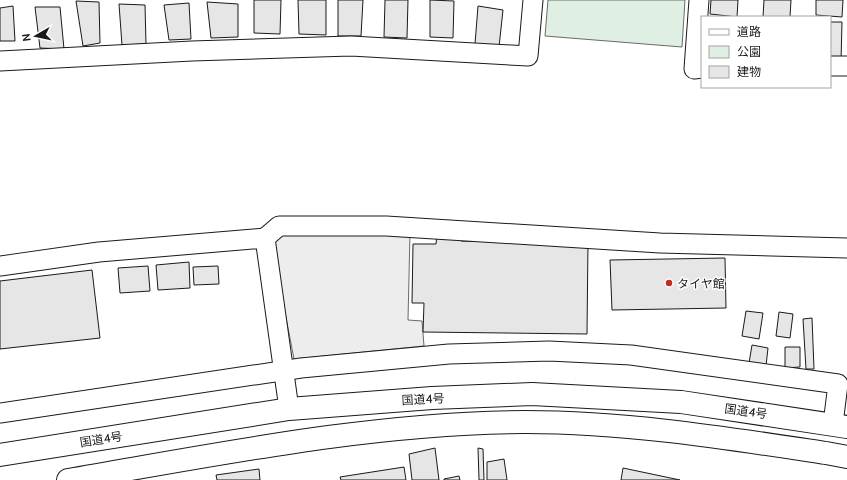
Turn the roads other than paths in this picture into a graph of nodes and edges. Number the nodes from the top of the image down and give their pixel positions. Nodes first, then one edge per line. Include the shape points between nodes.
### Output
1 (533, 0) edge
2 (699, 0) edge
3 (0, 61) edge
4 (831, 66) edge
5 (847, 66) edge
6 (701, 68) edge
7 (265, 238) junction
8 (847, 248) edge
9 (0, 266) edge
10 (284, 370) junction
11 (843, 384) edge
12 (289, 409) junction
13 (0, 413) edge
14 (840, 426) edge
15 (0, 455) edge
16 (847, 457) edge
17 (68, 480) edge

1 - 3 street via 528,56 351,46
2 - 6 street via 694,69
4 - 5 street
7 - 8 street via 279,226 386,226 660,242
7 - 9 street via 99,252
7 - 10 street
10 - 11 street via 449,354 549,351 631,355
10 - 12 street
10 - 13 street
11 - 14 street
12 - 14 highway, 国道4号 via 432,398 532,394 681,402
12 - 15 highway, 国道4号
16 - 17 highway via 684,432 596,425 511,423 445,425 340,434

